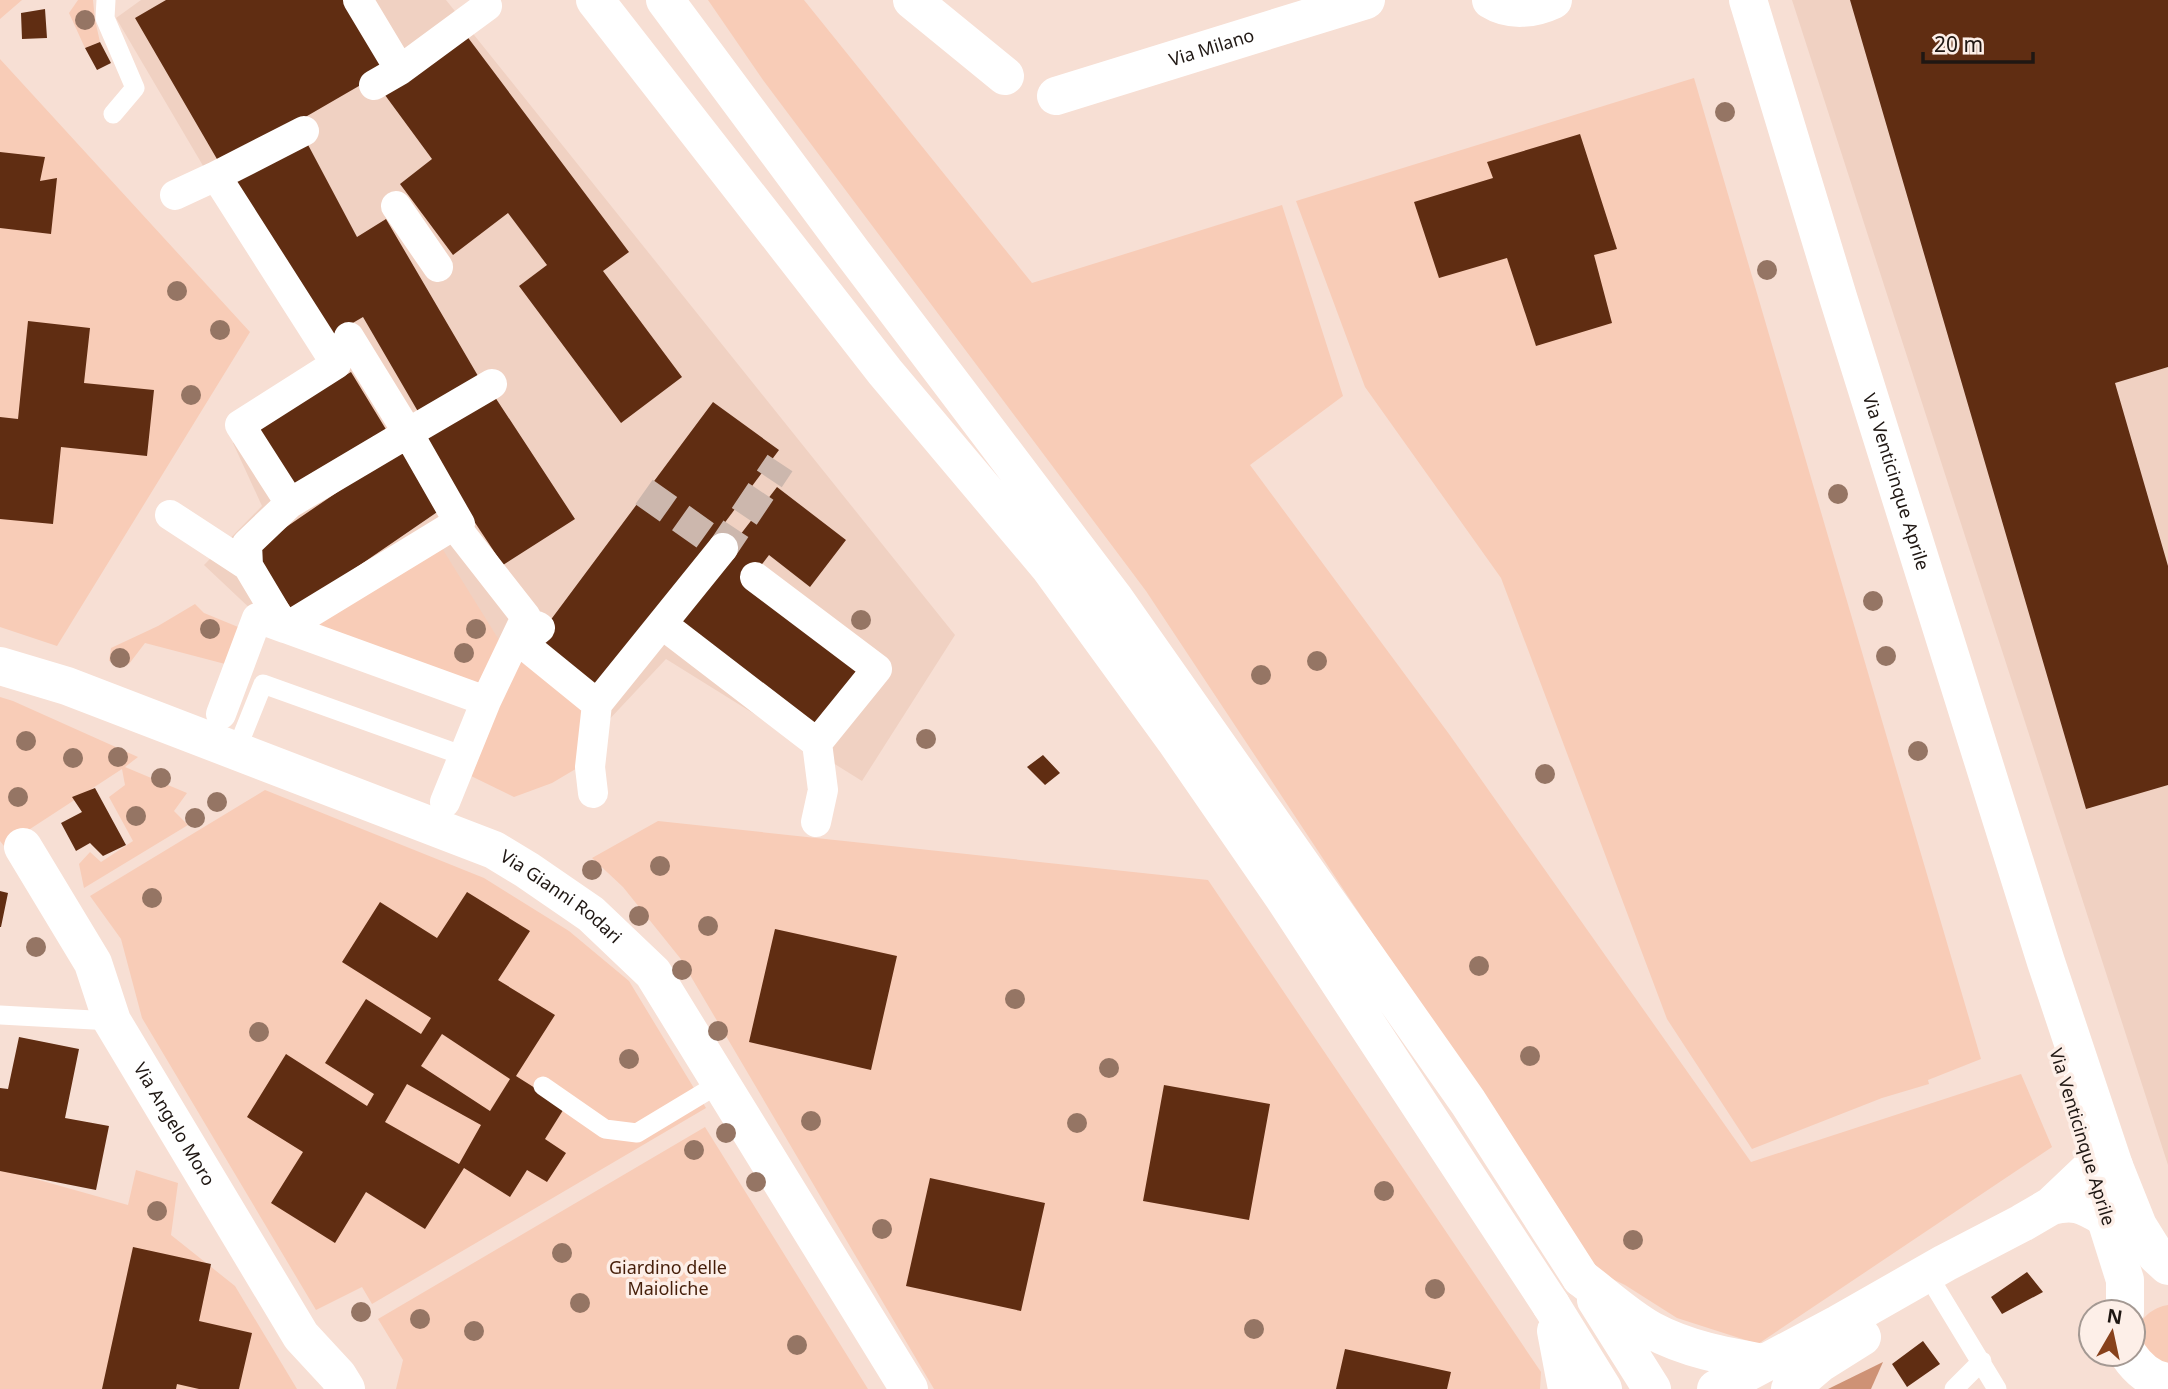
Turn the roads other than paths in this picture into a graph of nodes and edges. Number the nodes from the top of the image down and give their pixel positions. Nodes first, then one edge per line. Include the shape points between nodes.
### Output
1 (106, 0) edge
2 (358, 0) edge
3 (585, 0) edge
4 (595, 0) edge
5 (665, 0) edge
6 (912, 0) edge
7 (1366, 0) edge
8 (1491, 0) edge
9 (1553, 0) edge
10 (1748, 0) edge
11 (487, 6) dead end
12 (400, 70) junction
13 (1005, 76) dead end
14 (374, 85) dead end
15 (661, 86) junction
16 (1056, 96) dead end
17 (113, 114) dead end
18 (304, 131) dead end
19 (216, 176) junction
20 (174, 195) dead end
21 (396, 206) dead end
22 (438, 267) dead end
23 (347, 351) junction
24 (492, 384) dead end
25 (408, 433) junction
26 (290, 503) junction
27 (170, 515) dead end
28 (454, 525) junction
29 (723, 548) dead end
30 (248, 566) junction
31 (755, 577) dead end
32 (526, 617) junction
33 (662, 624) junction
34 (285, 628) junction
35 (0, 666) edge
36 (486, 701) junction
37 (597, 704) junction
38 (221, 714) dead end
39 (817, 743) junction
40 (236, 751) junction
41 (464, 756) junction
42 (593, 793) dead end
43 (445, 802) dead end
44 (816, 822) dead end
45 (23, 847) dead end
46 (0, 1015) edge
47 (112, 1021) junction
48 (720, 1083) junction
49 (543, 1086) dead end
50 (2102, 1168) junction
51 (2050, 1206) junction
52 (2106, 1217) junction
53 (2009, 1231) junction
54 (2168, 1266) edge
55 (1581, 1278) junction
56 (2168, 1282) edge
57 (1937, 1290) junction
58 (2126, 1298) edge
59 (2136, 1298) edge
60 (1551, 1305) junction
61 (1982, 1361) junction
62 (1777, 1376) edge
63 (346, 1389) edge
64 (909, 1389) edge
65 (1567, 1389) edge
66 (1603, 1389) edge
67 (1652, 1389) edge
68 (1717, 1389) edge
69 (1954, 1389) edge
70 (1997, 1389) edge

1 - 17 lane via 104,18 135,88
2 - 12 street
3 - 15 main road
4 - 15 main road
5 - 55 main road via 1114,598 1468,1102
6 - 13 main road
7 - 16 main road, Via Milano
8 - 9 main road via 1522,8
10 - 50 main road, Via Venticinque Aprile via 2046,962
11 - 12 street
12 - 14 street
15 - 60 main road via 885,372 1058,579 1284,898
18 - 19 street
19 - 20 street
19 - 23 street
21 - 22 street
23 - 25 street
23 - 26 street via 240,425
24 - 25 street
25 - 26 street
25 - 28 street via 460,524
26 - 30 street via 247,544
27 - 30 street
28 - 32 street
28 - 34 street
29 - 33 street
30 - 34 street
31 - 39 street via 877,669
32 - 36 street
32 - 37 street via 540,628 522,643
33 - 37 street
33 - 39 street
34 - 36 street
34 - 38 street via 257,618
35 - 40 main road, Via Gianni Rodari via 67,686
36 - 41 street
37 - 42 street via 590,767
39 - 44 street via 823,790
40 - 41 lane via 263,684
40 - 48 main road, Via Gianni Rodari via 494,850 527,870 591,915 653,973
41 - 43 street
45 - 47 main road, Via Angelo Moro via 93,963
46 - 47 lane
47 - 63 main road, Via Angelo Moro via 301,1336
48 - 49 lane via 637,1133 605,1129
48 - 64 main road, Via Gianni Rodari
50 - 51 main road
50 - 52 main road, Via Venticinque Aprile
50 - 54 main road, Via Venticinque Aprile via 2156,1255
51 - 52 main road via 2070,1201
51 - 53 main road
52 - 58 main road, Via Venticinque Aprile via 2125,1280
53 - 57 main road
53 - 62 main road via 1838,1324
55 - 62 main road via 1649,1329
55 - 67 main road
56 - 59 main road via 2154,1285
57 - 61 lane
57 - 62 main road via 1819,1364
60 - 65 main road
60 - 66 main road
61 - 69 lane
61 - 70 lane
62 - 68 main road

